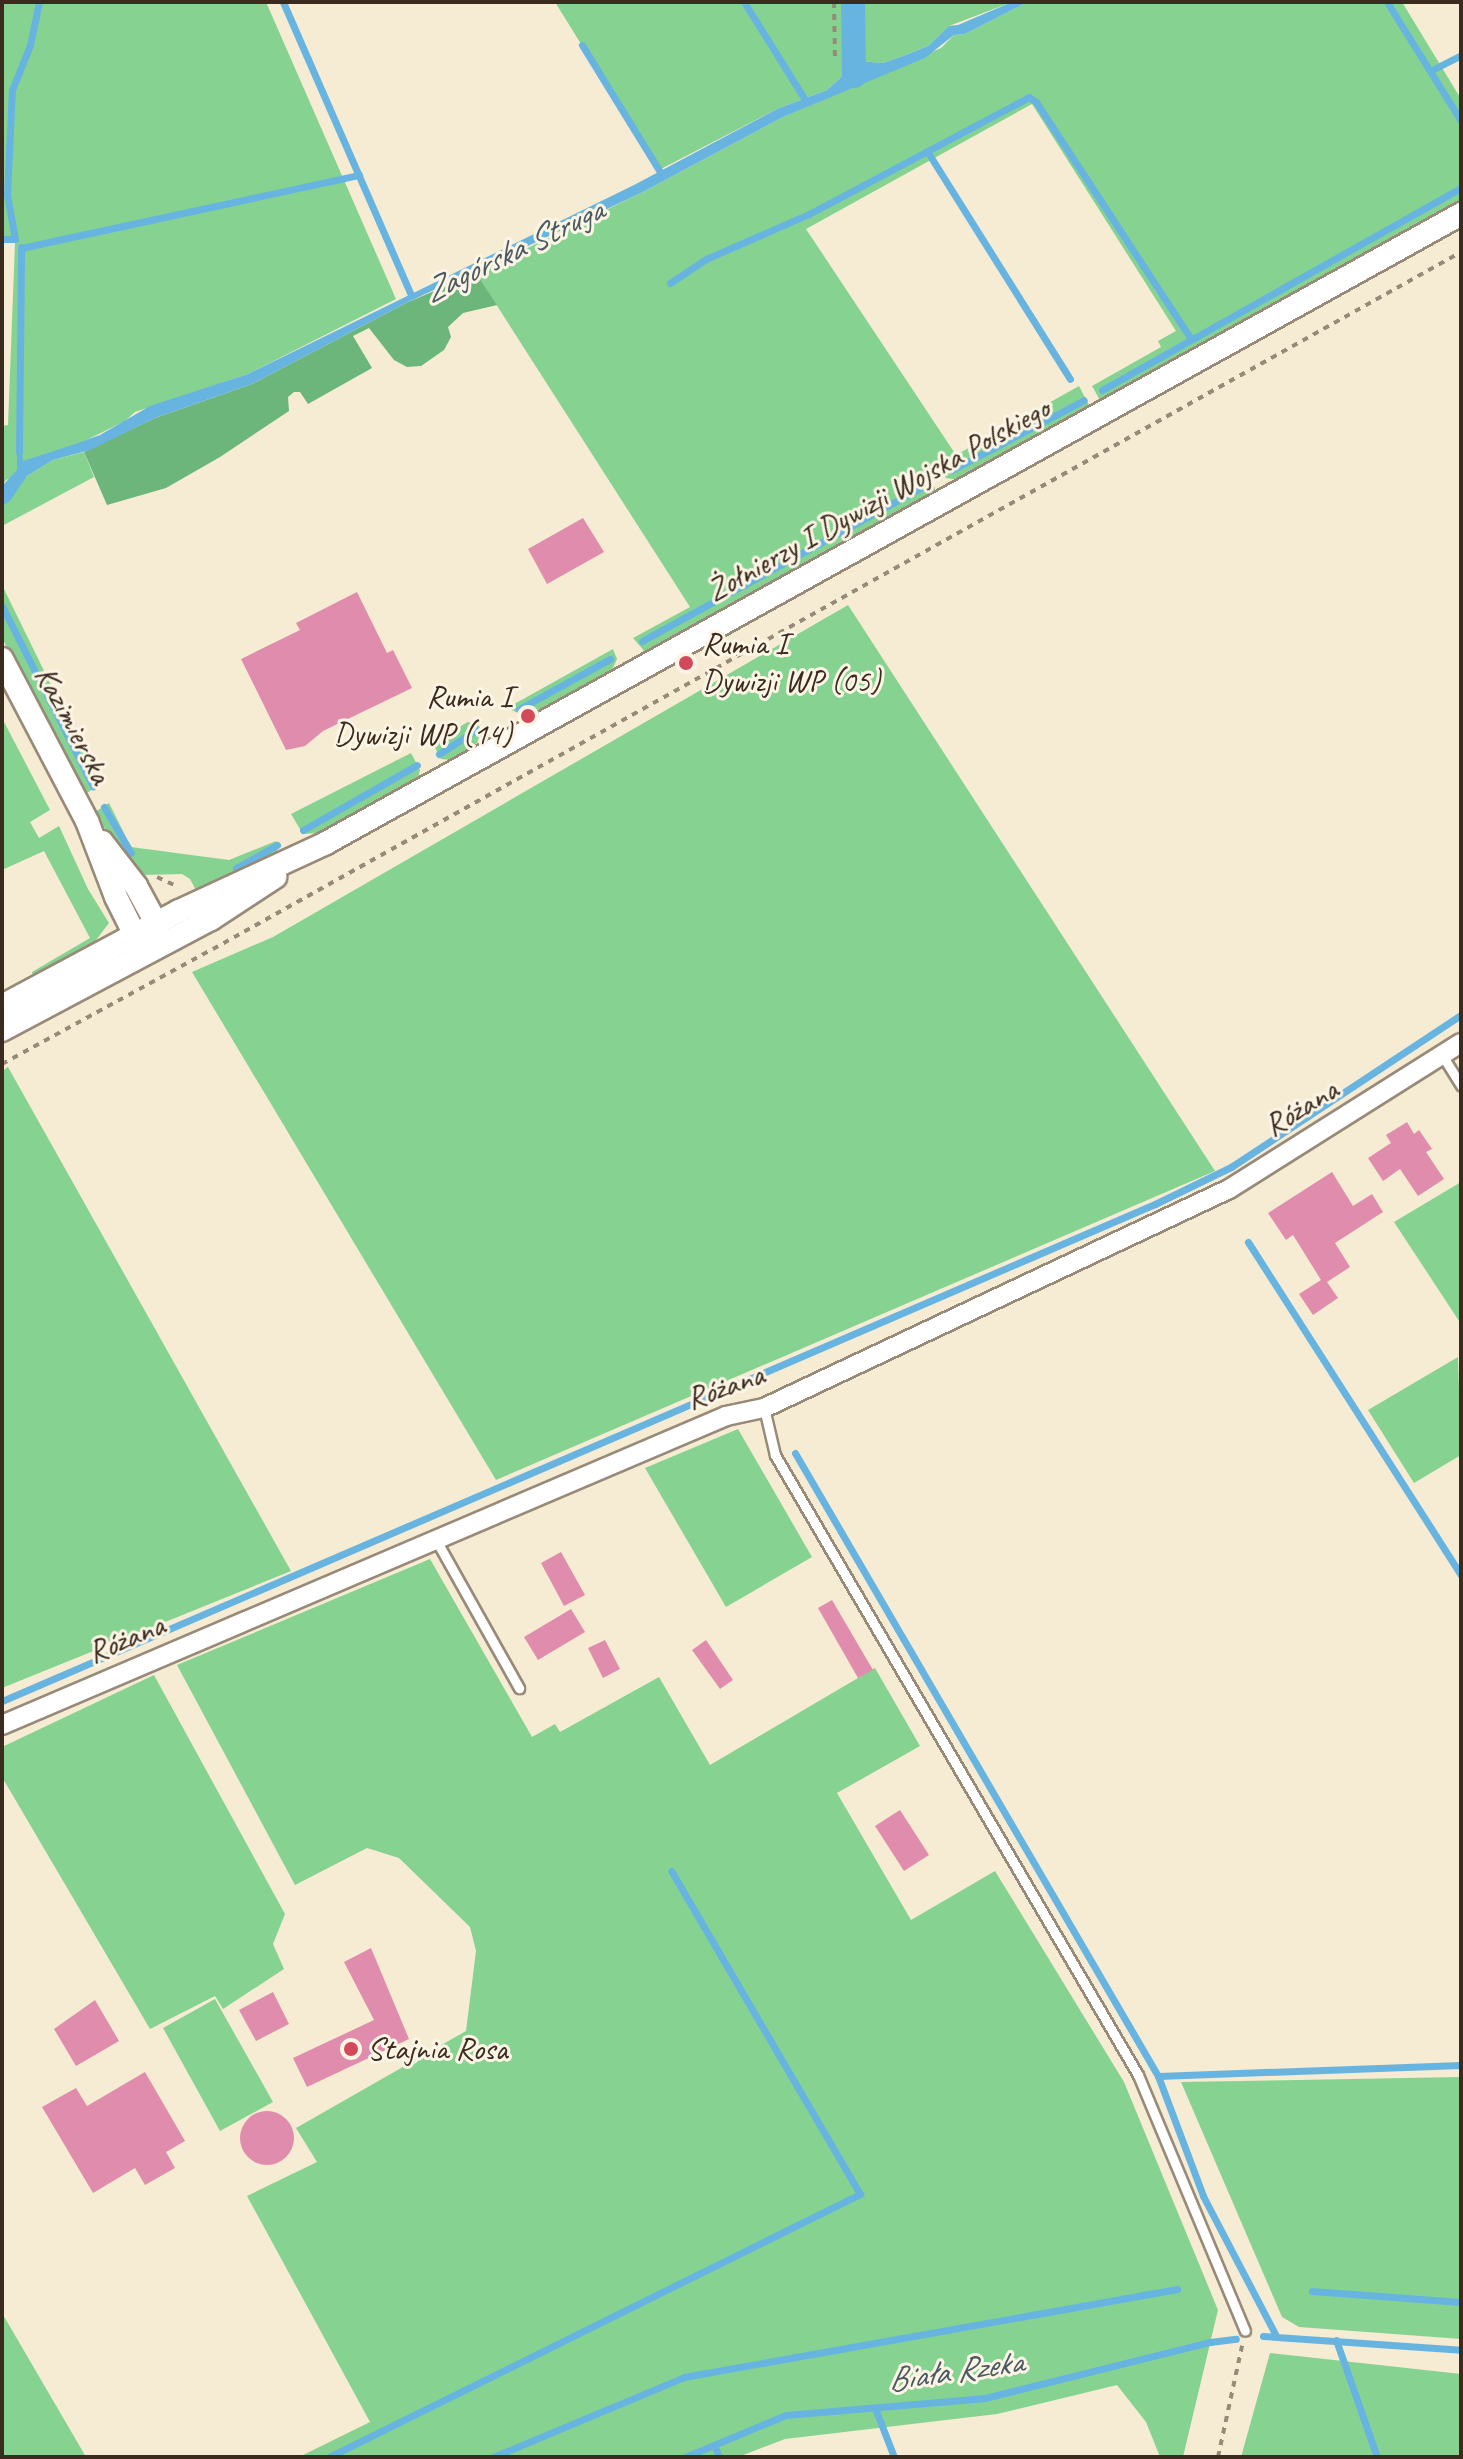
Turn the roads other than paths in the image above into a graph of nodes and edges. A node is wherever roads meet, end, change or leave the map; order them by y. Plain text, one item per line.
1 (1461, 214) edge
2 (2, 659) edge
3 (87, 821) junction
4 (326, 843) junction
5 (156, 923) junction
6 (135, 935) junction
7 (156, 948) junction
8 (2, 1006) edge
9 (2, 1030) edge
10 (1461, 1043) edge
11 (1442, 1055) junction
12 (1461, 1085) edge
13 (764, 1408) junction
14 (436, 1540) junction
15 (519, 1688) dead end
16 (2, 1725) edge
17 (1245, 2331) road end

1 - 4 street, Żołnierzy I Dywizji Wojska Polskiego
2 - 3 street, Kazimierska
3 - 5 street, Kazimierska
3 - 6 street, Kazimierska
4 - 5 street, Żołnierzy I Dywizji Wojska Polskiego
4 - 7 street, Żołnierzy I Dywizji Wojska Polskiego
5 - 6 street, Żołnierzy I Dywizji Wojska Polskiego
5 - 7 street, Kazimierska
6 - 7 street
6 - 8 street, Żołnierzy I Dywizji Wojska Polskiego
7 - 9 street, Żołnierzy I Dywizji Wojska Polskiego
10 - 11 street, Różana
11 - 12 lane
11 - 13 street, Różana
13 - 14 street, Różana
13 - 17 lane
14 - 15 lane
14 - 16 street, Różana

